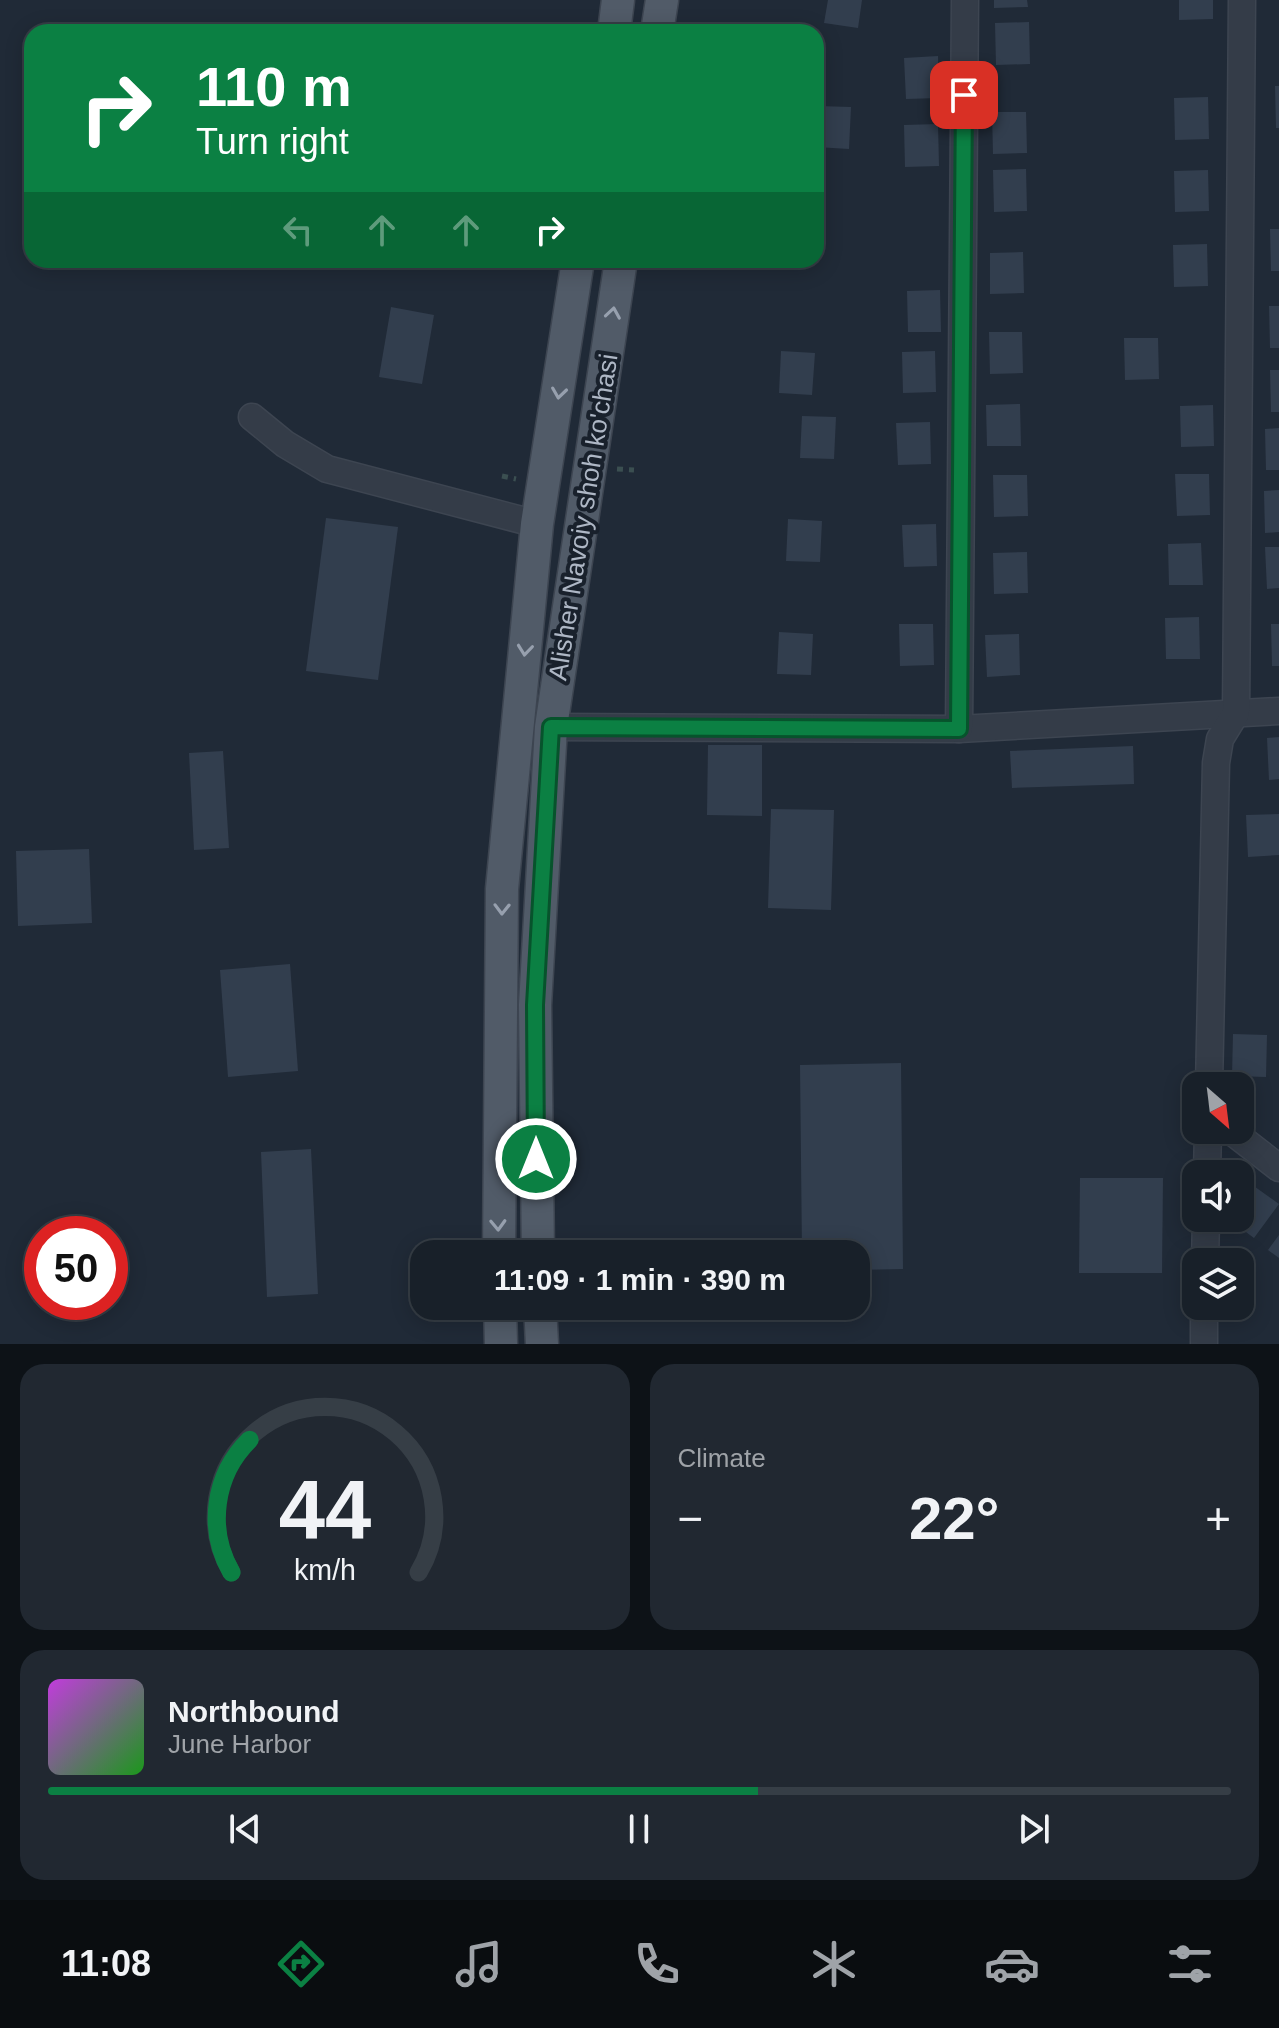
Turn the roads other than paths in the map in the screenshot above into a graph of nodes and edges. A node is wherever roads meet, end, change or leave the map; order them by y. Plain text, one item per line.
1 (618, 0) edge
2 (662, 0) edge
3 (965, 0) edge
4 (1242, 0) edge
5 (615, 24) edge
6 (658, 24) edge
7 (577, 268) edge
8 (620, 268) edge
9 (252, 417) dead end
10 (537, 524) junction
11 (1279, 711) edge
12 (1236, 713) junction
13 (551, 727) junction
14 (959, 729) junction
15 (1209, 1072) edge
16 (1248, 1144) edge
17 (1279, 1168) edge
18 (499, 1240) edge
19 (538, 1240) edge
20 (500, 1320) edge
21 (541, 1320) edge
22 (1204, 1320) edge
23 (501, 1344) edge
24 (542, 1344) edge
25 (1204, 1344) edge

1 - 5 main road
2 - 6 main road
3 - 14 street
4 - 12 street
7 -> 10 main road, Alisher Navoiy shoh ko'chasi
13 -> 8 main road, Alisher Navoiy shoh ko'chasi
9 - 10 street
10 -> 18 main road, Alisher Navoiy shoh ko'chasi
11 - 12 street
12 - 14 street
12 - 15 street
13 - 14 street
13 - 19 main road, Alisher Navoiy shoh ko'chasi
16 - 17 street
20 - 23 main road
21 - 24 main road
22 - 25 street

